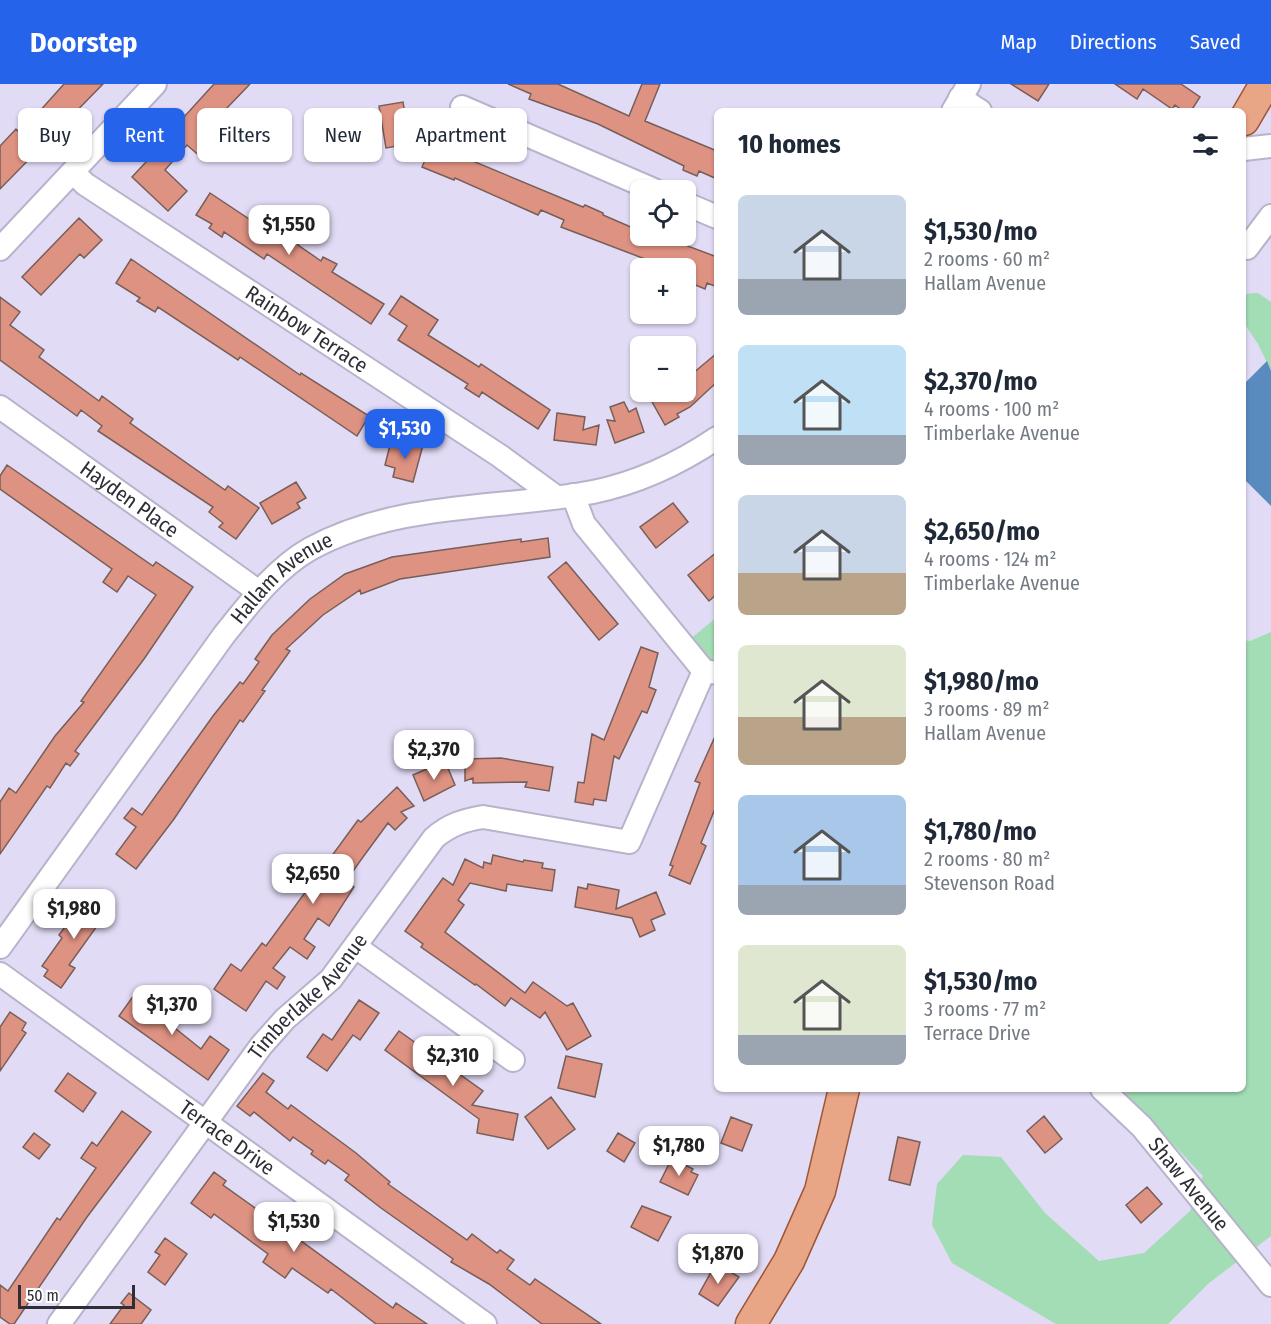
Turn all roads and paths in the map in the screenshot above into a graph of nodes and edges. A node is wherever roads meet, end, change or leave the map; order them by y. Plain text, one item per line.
1 (155, 84) edge
2 (1266, 84) edge
3 (1271, 97) edge
4 (961, 98) edge
5 (462, 107) dead end
6 (976, 108) edge
7 (1246, 117) edge
8 (1271, 146) edge
9 (1246, 149) edge
10 (73, 172) junction
11 (631, 180) edge
12 (696, 208) edge
13 (714, 216) edge
14 (1271, 216) edge
15 (1246, 248) edge
16 (0, 249) edge
17 (0, 407) edge
18 (714, 440) edge
19 (512, 466) junction
20 (565, 496) junction
21 (502, 503) junction
22 (259, 592) junction
23 (711, 672) edge
24 (0, 947) edge
25 (356, 947) junction
26 (0, 974) edge
27 (513, 1060) dead end
28 (843, 1092) edge
29 (1105, 1092) edge
30 (205, 1123) junction
31 (1271, 1286) edge
32 (59, 1324) edge
33 (485, 1324) edge
34 (751, 1324) edge

1 - 10 street
2 - 3 street
2 - 7 main road
4 - 6 street
5 - 11 street
8 - 9 street
10 - 16 street
10 - 19 street, Rainbow Terrace
12 - 13 street
14 - 15 street
17 - 22 street, Hayden Place
18 - 20 street, Hallam Avenue
19 - 20 street, Rainbow Terrace
19 - 21 street
20 - 21 street, Hallam Avenue
20 - 23 street
21 - 22 street, Hallam Avenue
22 - 24 street, Hallam Avenue
23 - 25 street, Timberlake Avenue
25 - 27 street
25 - 30 street, Timberlake Avenue
26 - 30 street, Terrace Drive
28 - 34 main road
29 - 31 street, Shaw Avenue
30 - 32 street, Timberlake Avenue
30 - 33 street, Terrace Drive

